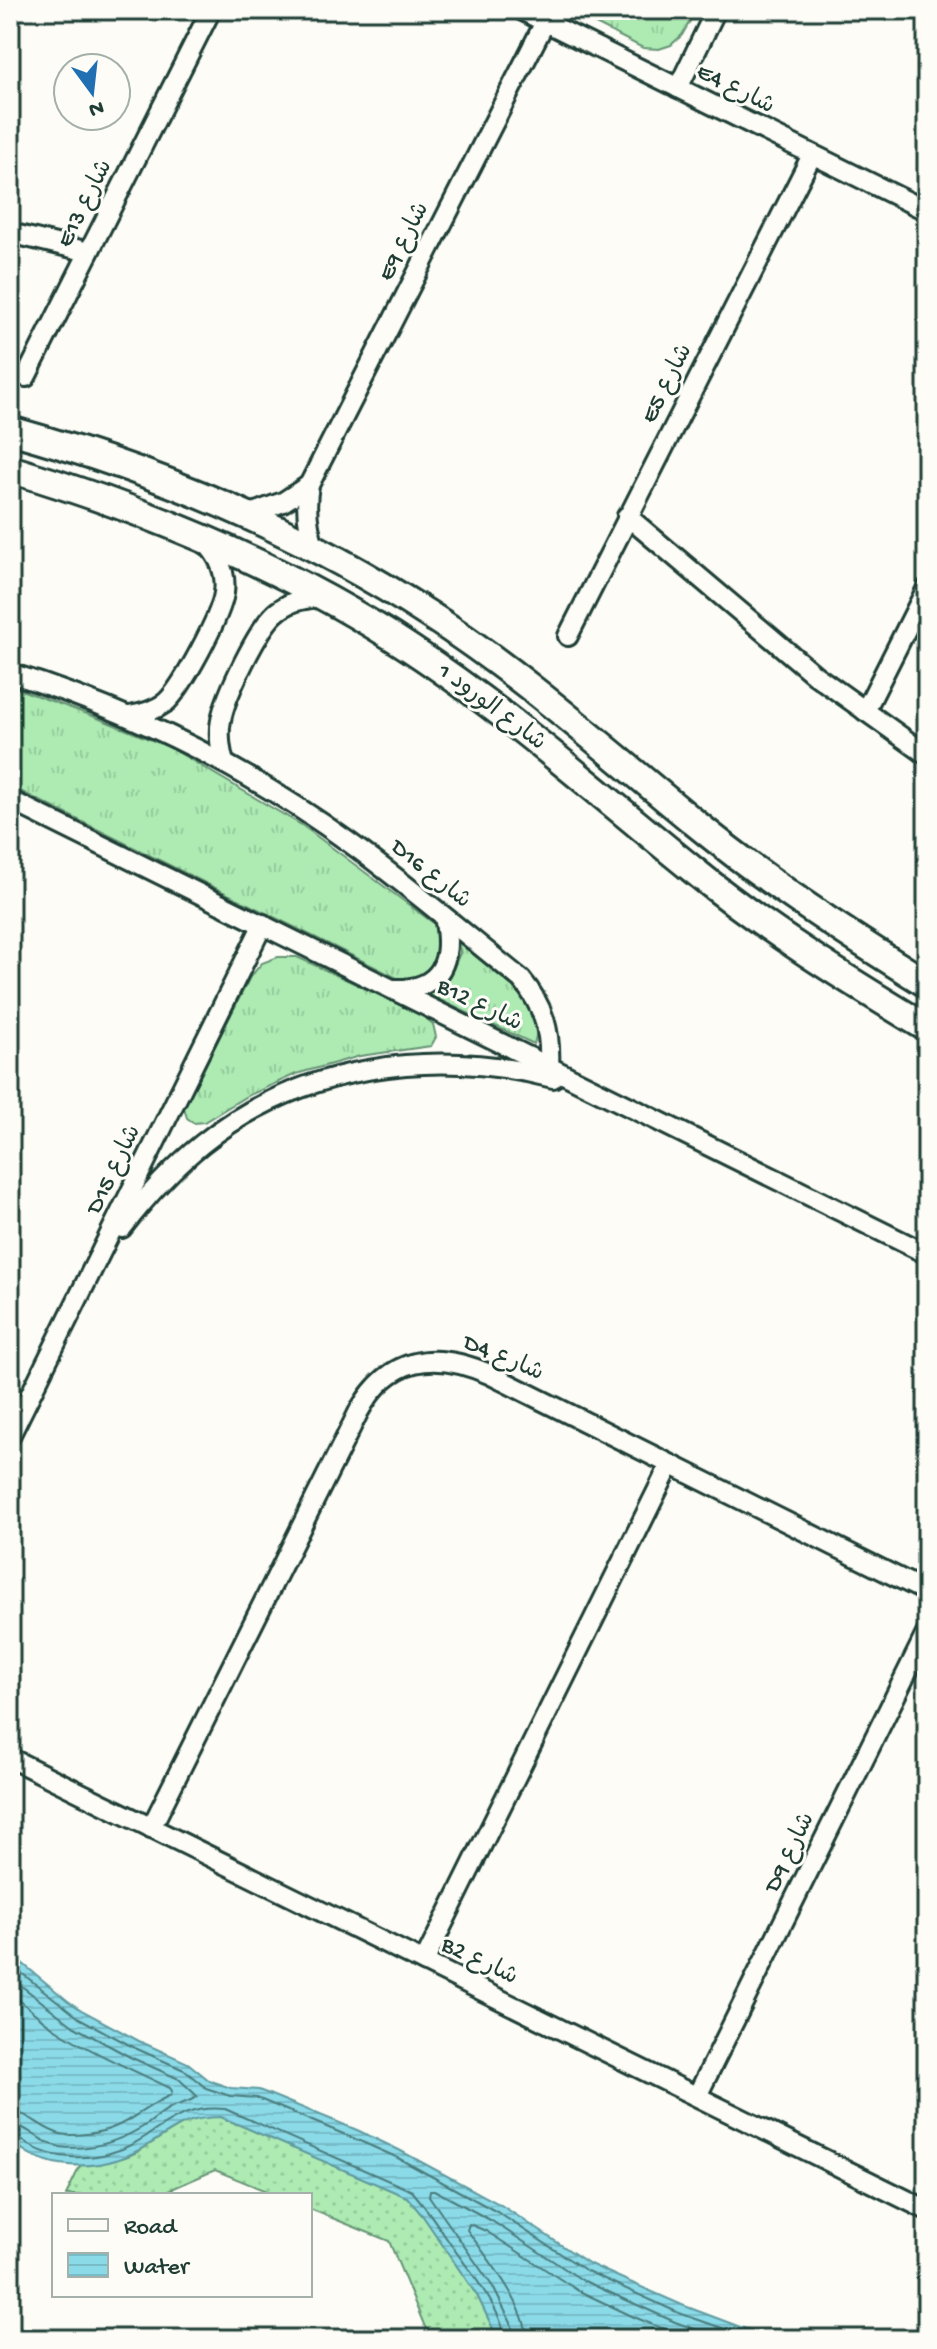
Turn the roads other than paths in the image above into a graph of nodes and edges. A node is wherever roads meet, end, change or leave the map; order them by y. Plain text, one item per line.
1 (211, 10) edge
2 (521, 10) edge
3 (716, 10) edge
4 (545, 22) junction
5 (678, 88) junction
6 (812, 155) junction
7 (927, 211) edge
8 (10, 233) edge
9 (89, 252) junction
10 (26, 377) dead end
11 (10, 430) edge
12 (10, 469) edge
13 (309, 485) junction
14 (248, 515) junction
15 (627, 516) junction
16 (203, 540) junction
17 (315, 548) junction
18 (927, 588) edge
19 (325, 597) junction
20 (568, 636) dead end
21 (10, 673) edge
22 (865, 711) junction
23 (130, 716) junction
24 (927, 755) edge
25 (224, 763) junction
26 (10, 800) edge
27 (444, 917) junction
28 (263, 924) junction
29 (927, 984) edge
30 (392, 989) junction
31 (927, 1028) edge
32 (549, 1067) junction
33 (589, 1087) junction
34 (927, 1254) edge
35 (100, 1255) junction
36 (10, 1436) edge
37 (670, 1465) junction
38 (927, 1592) edge
39 (927, 1632) edge
40 (10, 1758) edge
41 (151, 1828) junction
42 (424, 1962) junction
43 (697, 2096) junction
44 (927, 2210) edge

1 - 9 street, E13 شارع
2 - 4 street, E4 شارع
3 - 5 street
4 - 5 street, E4 شارع
4 - 13 street, E9 شارع
5 - 6 street, E4 شارع
6 - 7 street, E4 شارع
6 - 15 street, E5 شارع
8 - 9 street
9 - 10 street, E13 شارع
11 - 14 street, شارع الورود 1
12 - 16 street, شارع الورود 1
13 - 14 street
13 - 17 street, E9 شارع
14 - 17 street, شارع الورود 1
15 - 20 street, E5 شارع
15 - 22 street
16 - 19 street, شارع الورود 1
16 - 23 street
17 - 29 street, شارع الورود 1
18 - 22 street
19 - 25 street
19 - 31 street, شارع الورود 1
21 - 23 street, D16 شارع
22 - 24 street
23 - 25 street, D16 شارع
25 - 27 street, D16 شارع
26 - 28 street, B12 شارع
27 - 30 street
27 - 32 street, D16 شارع
28 - 30 street, B12 شارع
28 - 35 street, D15 شارع
30 - 32 street, B12 شارع
32 - 33 street, B12 شارع
33 - 34 street, B12 شارع
33 - 35 street
35 - 36 street, D15 شارع
37 - 38 street, D4 شارع
37 - 41 street, D4 شارع
37 - 42 street
39 - 43 street, D9 شارع
40 - 41 street, B2 شارع
41 - 42 street, B2 شارع
42 - 43 street, B2 شارع
43 - 44 street, B2 شارع

